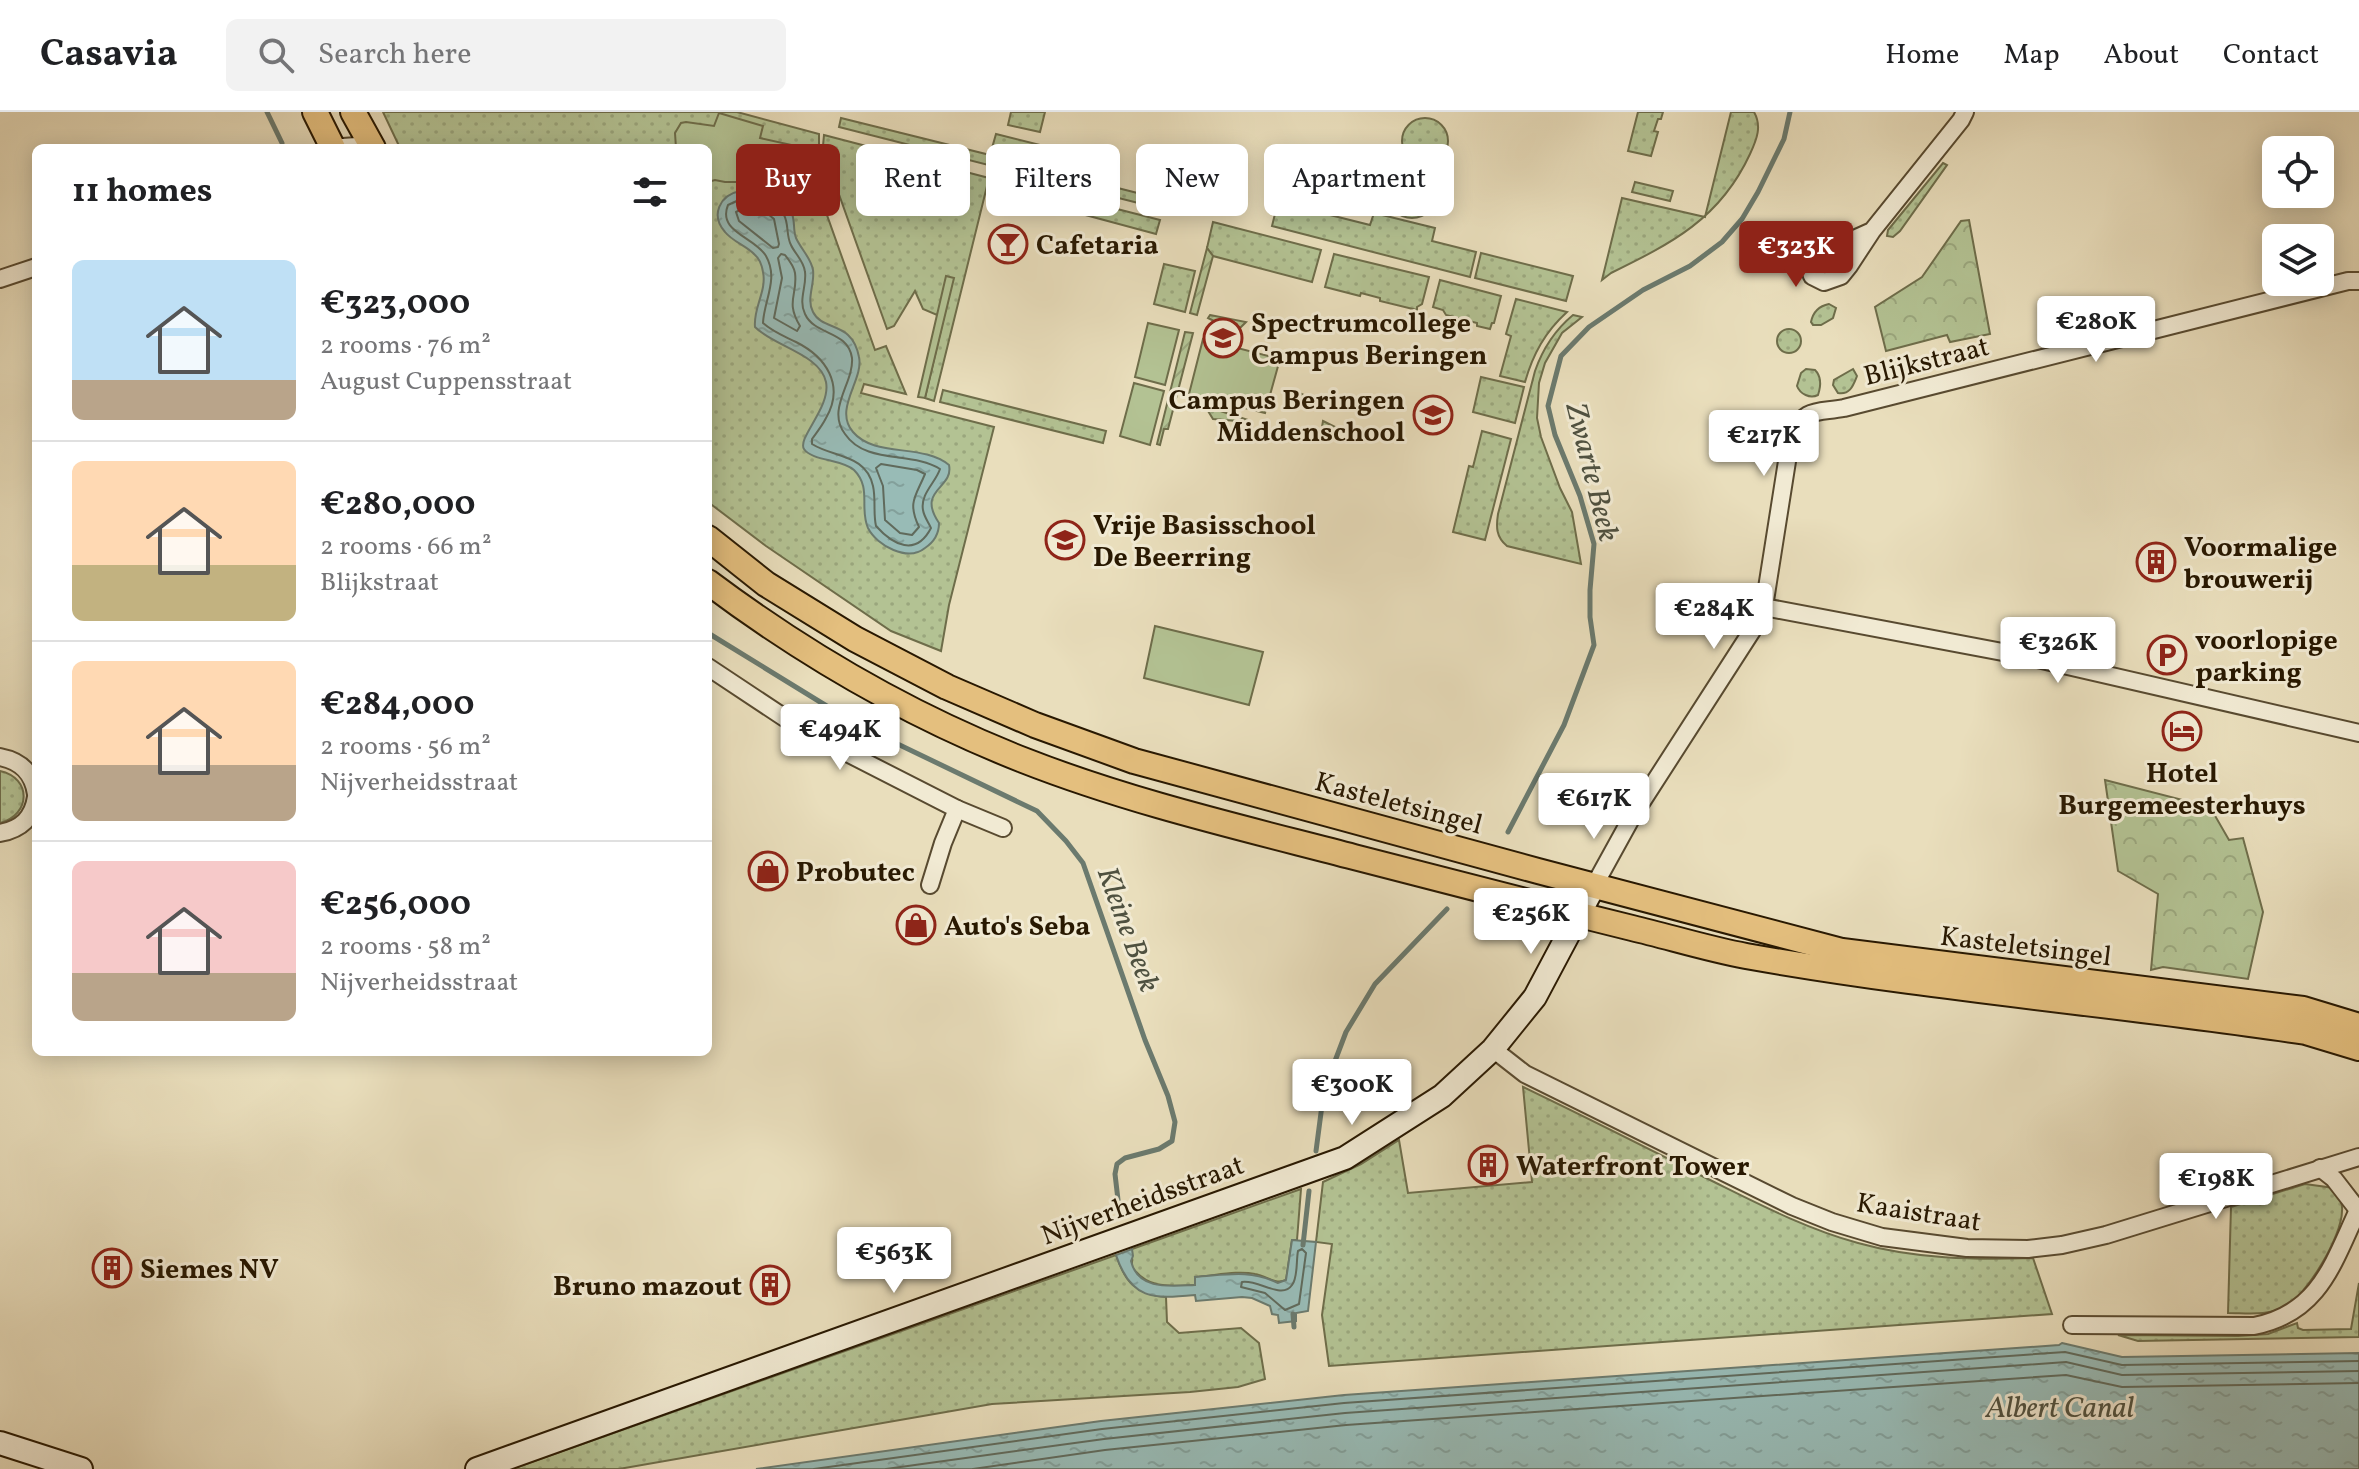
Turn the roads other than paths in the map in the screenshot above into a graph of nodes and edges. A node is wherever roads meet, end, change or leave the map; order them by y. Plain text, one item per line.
1 (315, 112) edge
2 (353, 112) edge
3 (1965, 112) edge
4 (329, 144) edge
5 (369, 144) edge
6 (1872, 231) dead end
7 (32, 268) edge
8 (0, 279) edge
9 (2359, 281) edge
10 (712, 541) edge
11 (712, 585) edge
12 (1764, 607) junction
13 (712, 670) edge
14 (2359, 733) edge
15 (0, 757) edge
16 (32, 778) edge
17 (957, 809) junction
18 (32, 810) edge
19 (1003, 828) dead end
20 (0, 833) edge
21 (930, 885) dead end
22 (1594, 886) junction
23 (1580, 915) junction
24 (2359, 1026) edge
25 (2359, 1048) edge
26 (1493, 1049) junction
27 (2359, 1157) edge
28 (2320, 1168) junction
29 (2358, 1209) edge
30 (2072, 1325) dead end
31 (0, 1443) edge
32 (81, 1469) edge
33 (477, 1469) edge

1 - 4 main road
2 - 5 main road
3 - 6 street
7 - 8 street
9 - 12 street, Blijkstraat
10 - 22 main road, Kasteletsingel
11 - 23 main road, Kasteletsingel
12 - 14 street
12 - 22 street, Nijverheidsstraat
13 - 17 street
15 - 16 street
17 - 19 street
17 - 21 street
18 - 20 street
22 - 23 street, Nijverheidsstraat
22 - 24 main road, Kasteletsingel
23 - 25 main road, Kasteletsingel
23 - 26 street, Nijverheidsstraat
26 - 28 street, Kaaistraat
26 - 33 street, Nijverheidsstraat
27 - 28 street, Kaaistraat
28 - 29 street
29 - 30 street
31 - 32 street

